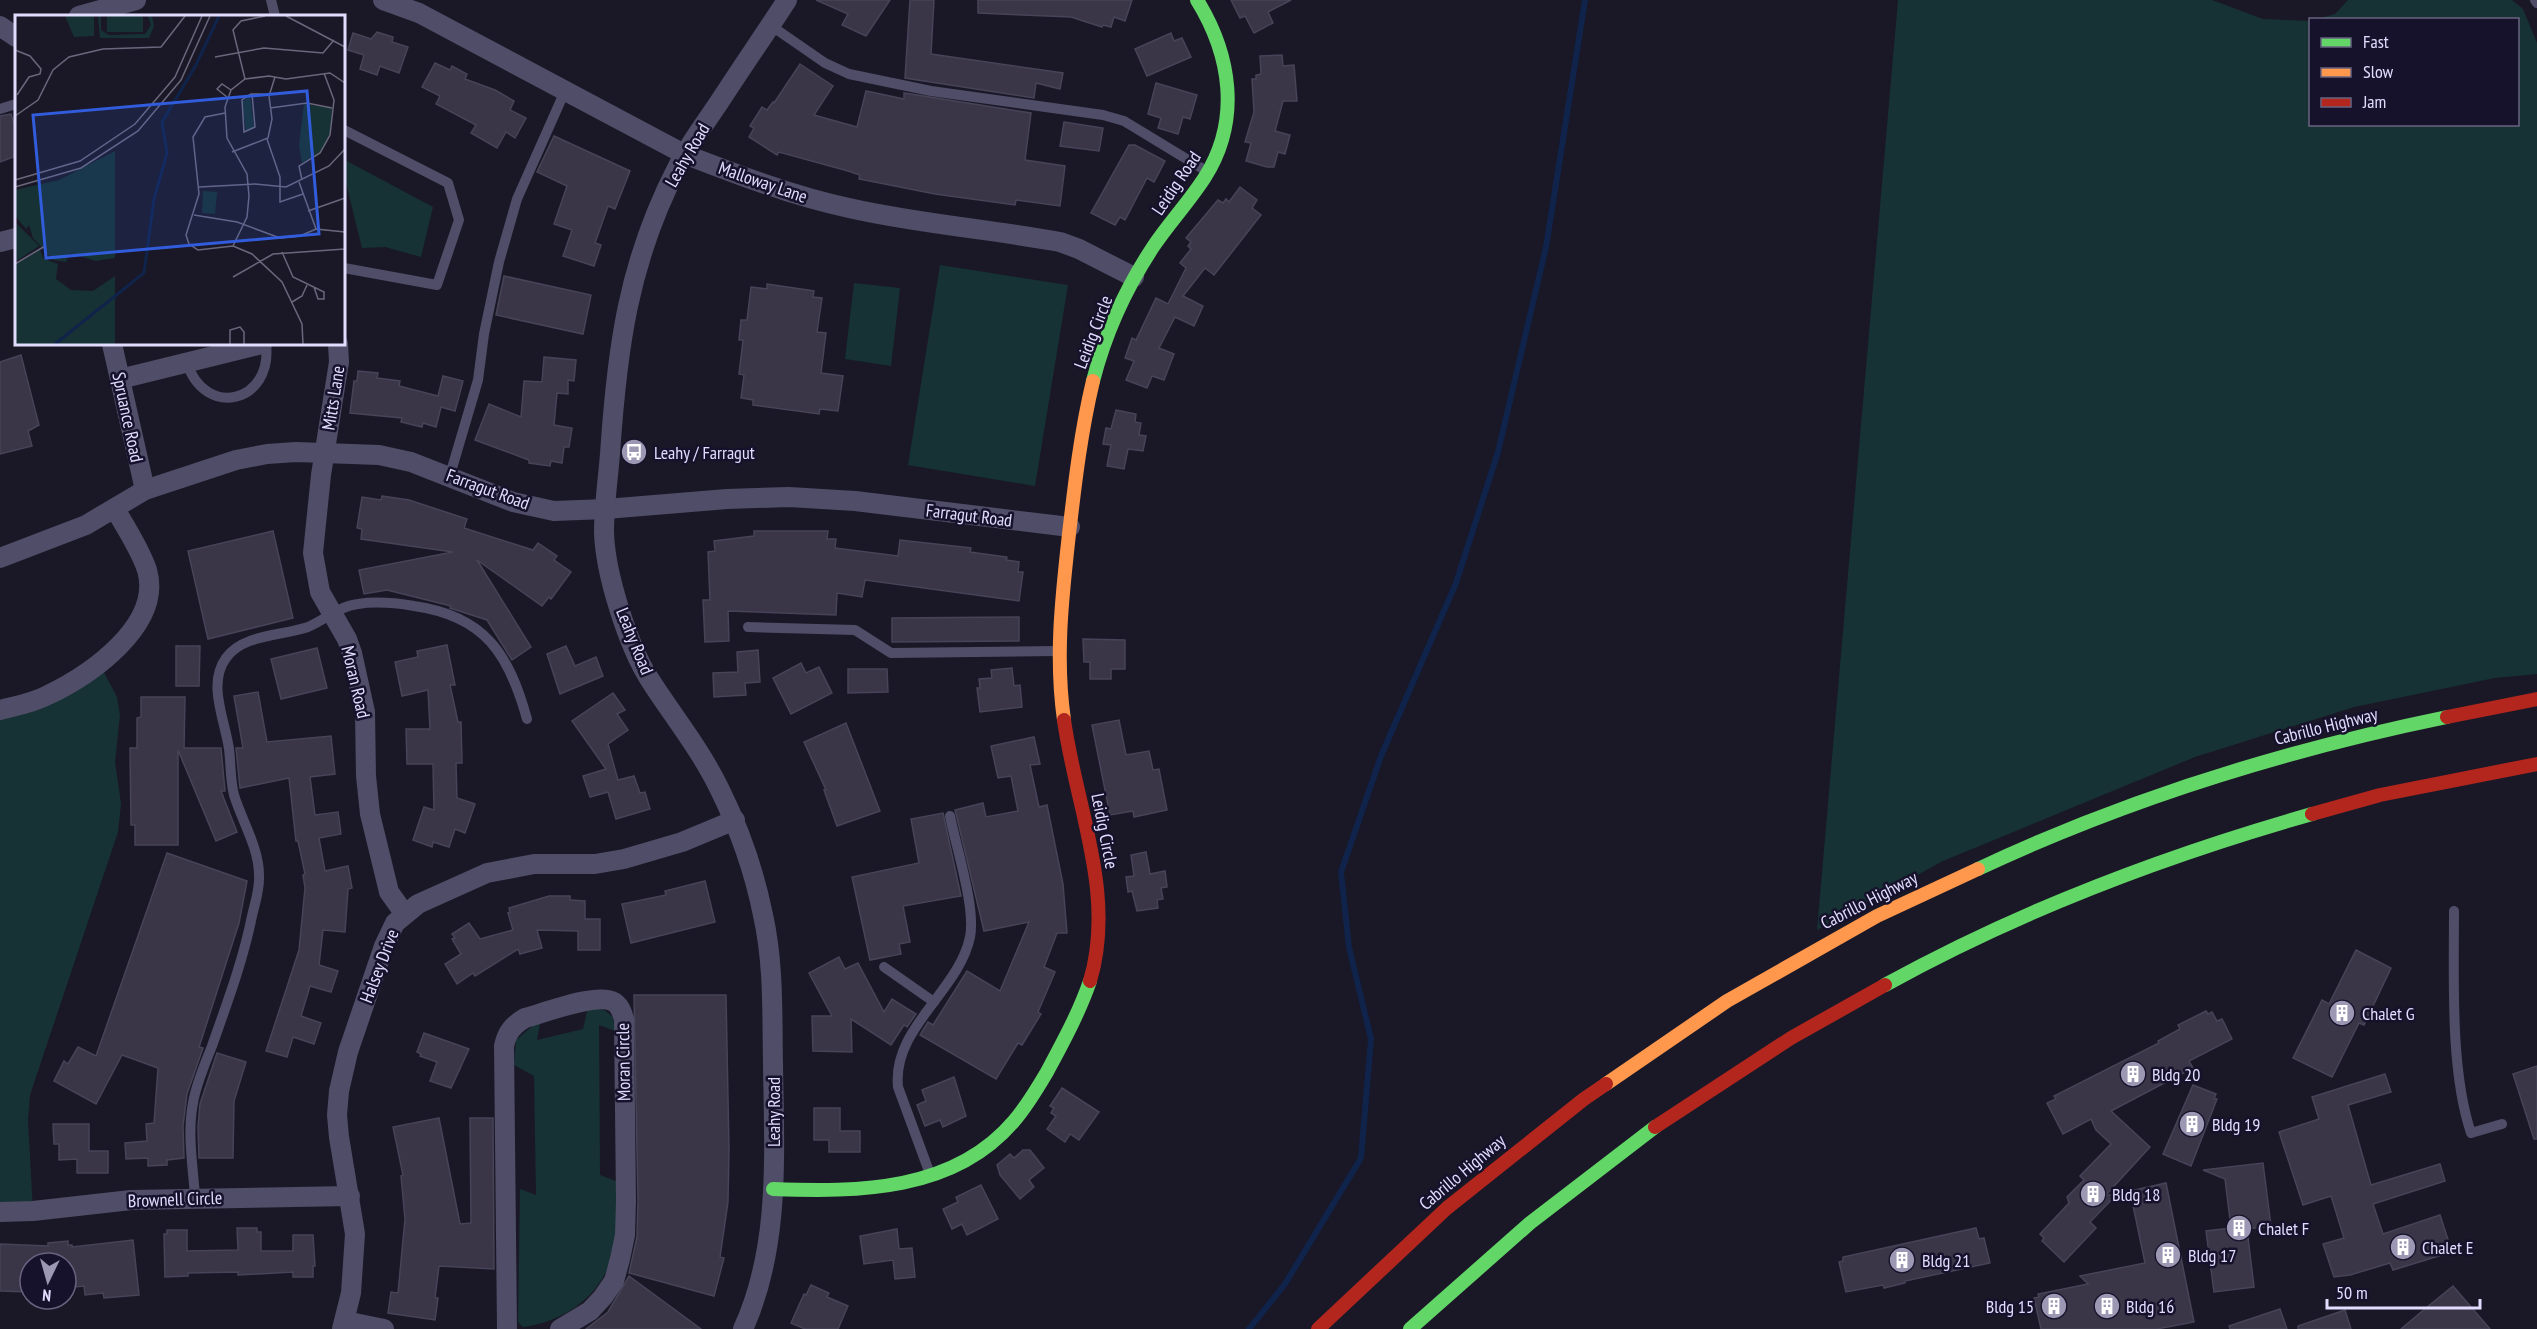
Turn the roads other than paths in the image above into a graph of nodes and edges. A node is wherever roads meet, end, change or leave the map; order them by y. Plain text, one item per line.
1 (136, 0) edge
2 (271, 0) edge
3 (383, 0) edge
4 (787, 0) edge
5 (1197, 0) edge
6 (83, 15) edge
7 (275, 15) edge
8 (770, 25) junction
9 (0, 26) edge
10 (15, 36) edge
11 (565, 91) junction
12 (15, 104) edge
13 (0, 109) edge
14 (345, 131) edge
15 (684, 154) junction
16 (1208, 172) junction
17 (15, 238) edge
18 (0, 242) edge
19 (345, 268) edge
20 (1134, 278) junction
21 (112, 345) edge
22 (260, 345) edge
23 (264, 345) edge
24 (338, 345) edge
25 (187, 363) junction
26 (120, 379) junction
27 (324, 452) junction
28 (450, 475) junction
29 (145, 490) junction
30 (115, 509) junction
31 (606, 509) junction
32 (1070, 527) junction
33 (0, 558) edge
34 (332, 614) junction
35 (748, 627) dead end
36 (1058, 651) junction
37 (2537, 699) edge
38 (0, 710) edge
39 (527, 719) dead end
40 (2537, 764) edge
41 (950, 816) dead end
42 (735, 820) junction
43 (2454, 911) dead end
44 (405, 913) junction
45 (884, 967) dead end
46 (934, 1002) junction
47 (2502, 1124) dead end
48 (931, 1177) junction
49 (773, 1189) junction
50 (350, 1196) junction
51 (195, 1197) junction
52 (0, 1212) edge
53 (344, 1325) edge
54 (384, 1329) edge
55 (507, 1329) edge
56 (560, 1329) edge
57 (743, 1329) edge
58 (1318, 1329) edge
59 (1410, 1329) edge

1 - 6 street
2 - 7 lane
3 - 11 street, Malloway Lane
4 - 8 street, Leahy Road
5 - 16 main road, Leidig Road
8 - 15 street, Leahy Road
8 - 16 lane
9 - 10 street
11 - 15 street, Malloway Lane
11 - 28 lane
12 - 13 lane
14 - 19 lane
15 - 20 street, Malloway Lane
15 - 31 street, Leahy Road
16 - 20 main road, Leidig Road
17 - 18 street
20 - 32 main road, Leidig Circle
21 - 26 street, Spruance Road
22 - 25 street
23 - 25 lane
24 - 27 street, Mitts Lane
25 - 26 street
26 - 29 street, Spruance Road
27 - 28 street, Farragut Road
27 - 29 street, Farragut Road
27 - 34 street, Moran Road
28 - 31 street, Farragut Road
29 - 30 street, Farragut Road
30 - 33 street, Farragut Road
30 - 38 street
31 - 32 street, Farragut Road
31 - 42 street, Leahy Road
32 - 36 main road, Leidig Circle
34 - 39 lane
34 - 44 street, Moran Road
34 - 51 lane
35 - 36 lane
36 - 48 main road, Leidig Circle
37 - 58 main road, Cabrillo Highway
40 - 59 main road
41 - 46 lane
42 - 44 street, Halsey Drive
42 - 49 street, Leahy Road
43 - 47 lane
44 - 50 street, Halsey Drive
45 - 46 lane
46 - 48 lane
48 - 49 main road, Leidig Circle
49 - 57 street, Leahy Road
50 - 51 street, Brownell Circle
50 - 53 street, Halsey Drive
51 - 52 street, Brownell Circle
53 - 54 street
55 - 56 street, Moran Circle

